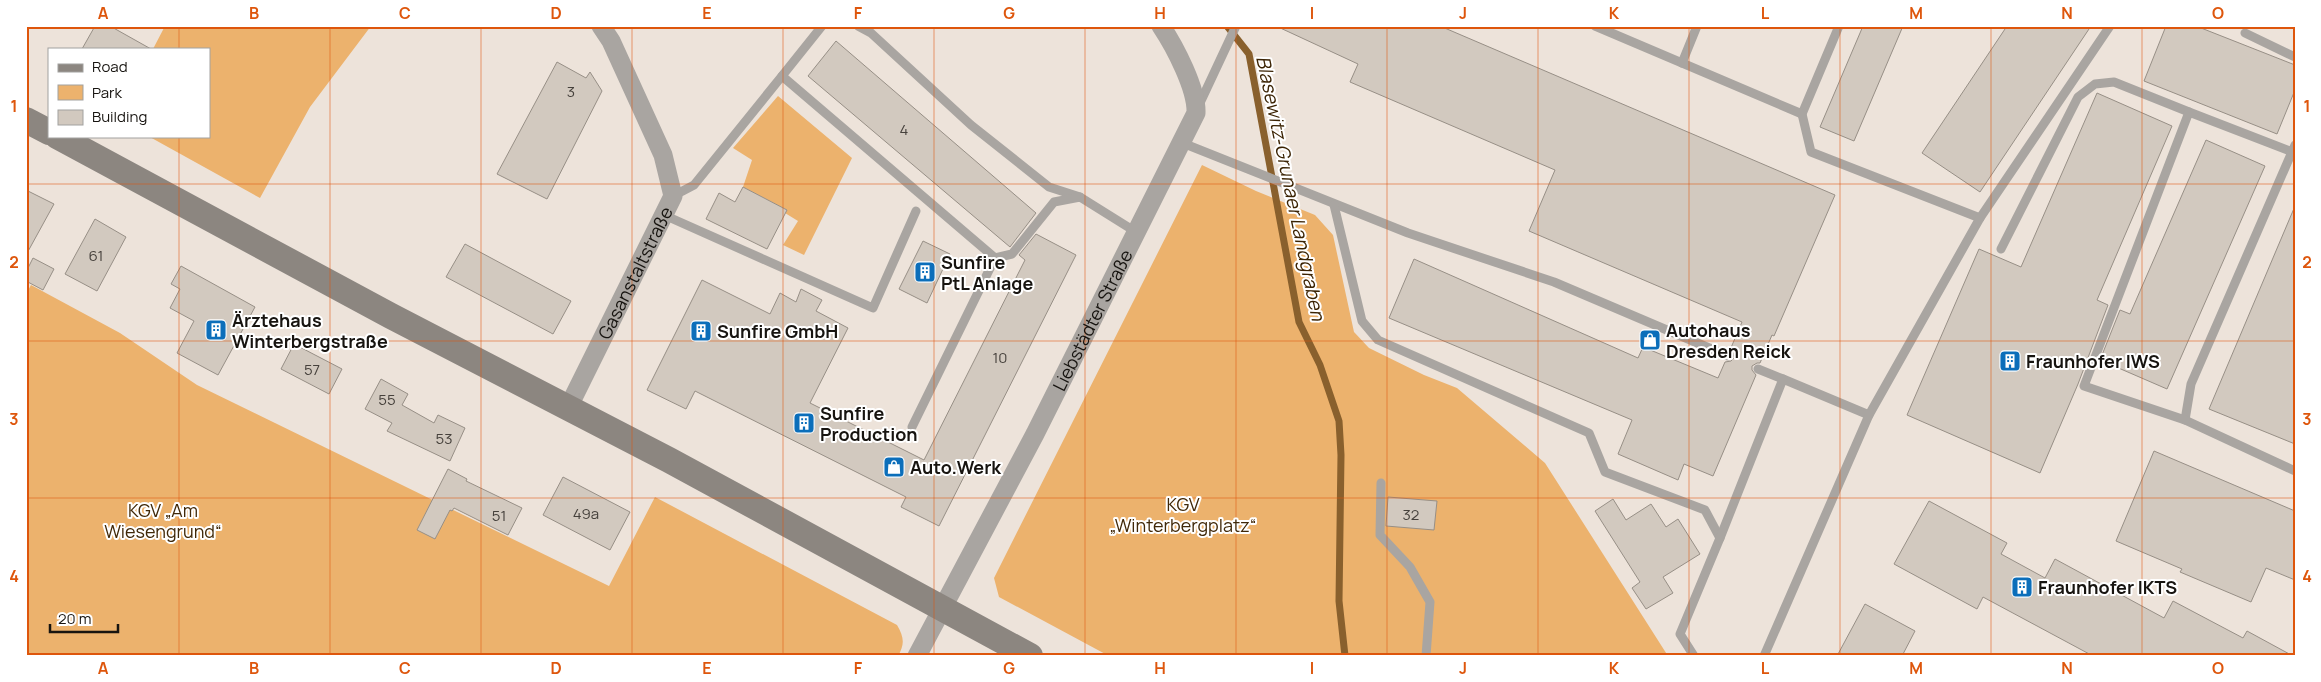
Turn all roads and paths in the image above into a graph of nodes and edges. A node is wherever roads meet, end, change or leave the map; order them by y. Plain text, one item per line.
1 (601, 26) edge
2 (822, 26) edge
3 (858, 26) edge
4 (1161, 26) edge
5 (1236, 26) edge
6 (1595, 26) edge
7 (1697, 26) edge
8 (1839, 26) edge
9 (2110, 26) edge
10 (2245, 33) dead end
11 (2295, 56) edge
12 (1682, 63) junction
13 (782, 76) junction
14 (2189, 112) junction
15 (1196, 113) junction
16 (1802, 114) junction
17 (26, 120) edge
18 (48, 131) edge
19 (61, 138) edge
20 (1180, 142) junction
21 (2294, 150) edge
22 (673, 196) junction
23 (1080, 198) junction
24 (1334, 205) junction
25 (916, 211) dead end
26 (664, 215) junction
27 (1980, 218) junction
28 (1136, 232) junction
29 (2001, 249) dead end
30 (996, 258) junction
31 (1728, 356) dead end
32 (1758, 369) dead end
33 (1783, 379) junction
34 (568, 408) junction
35 (1868, 415) junction
36 (2185, 420) junction
37 (912, 427) dead end
38 (2295, 471) edge
39 (1381, 483) dead end
40 (1720, 538) junction
41 (942, 609) junction
42 (918, 656) edge
43 (1030, 656) edge
44 (1426, 656) edge
45 (1694, 656) edge
46 (1764, 656) edge

1 - 22 street, Gasanstaltstraße
2 - 13 lane
3 - 23 lane
4 - 15 street
5 - 15 lane
6 - 12 lane
7 - 12 lane
8 - 16 lane
9 - 27 lane
10 - 11 lane
12 - 16 lane
13 - 22 lane
13 - 30 lane
14 - 21 lane
14 - 29 lane
14 - 36 lane
15 - 20 street, Liebstädter Straße
16 - 27 lane
17 - 18 main road
19 - 34 main road
20 - 24 lane
20 - 28 street, Liebstädter Straße
21 - 36 lane
22 - 26 street, Gasanstaltstraße
23 - 28 lane
23 - 30 lane
24 - 31 lane
24 - 40 lane
25 - 26 lane
26 - 34 street, Gasanstaltstraße
27 - 35 lane
28 - 41 street, Liebstädter Straße
30 - 37 lane
32 - 33 lane
33 - 35 lane
33 - 40 lane
34 - 41 main road
35 - 46 lane
36 - 38 lane
39 - 44 lane
40 - 45 lane
41 - 42 street, Liebstädter Straße
41 - 43 main road

